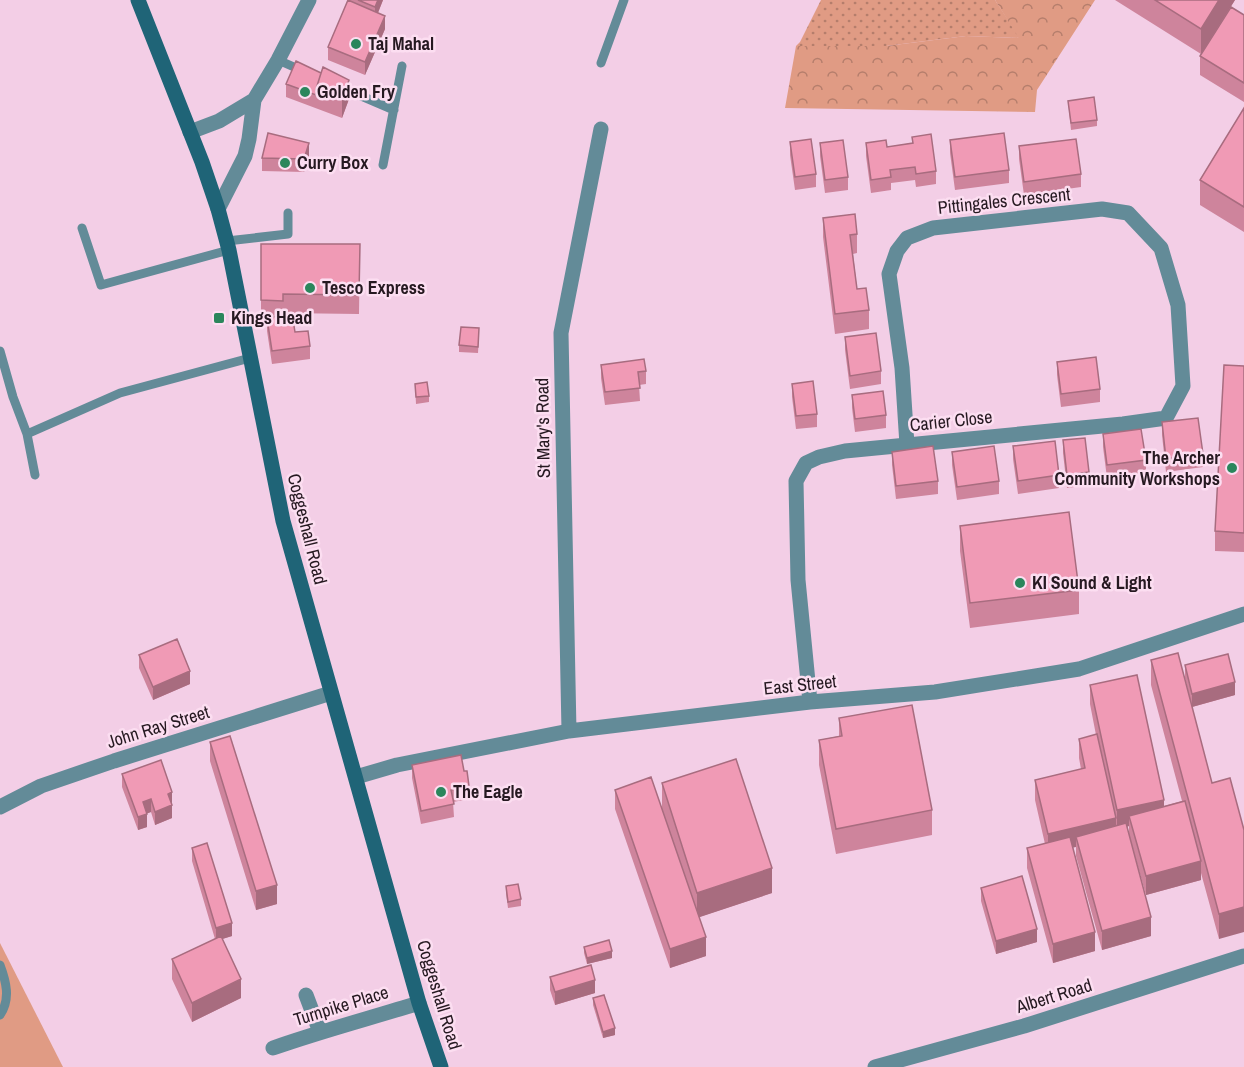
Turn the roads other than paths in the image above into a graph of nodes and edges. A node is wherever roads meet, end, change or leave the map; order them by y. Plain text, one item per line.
1 (138, 0) edge
2 (309, 0) edge
3 (624, 0) edge
4 (278, 60) junction
5 (601, 63) dead end
6 (402, 66) dead end
7 (310, 74) edge
8 (331, 83) edge
9 (254, 100) junction
10 (394, 110) junction
11 (601, 129) dead end
12 (190, 132) junction
13 (384, 165) dead end
14 (219, 209) junction
15 (288, 213) dead end
16 (82, 228) dead end
17 (228, 245) junction
18 (1161, 248) joint
19 (0, 351) edge
20 (250, 358) junction
21 (27, 434) junction
22 (907, 445) junction
23 (34, 475) dead end
24 (1244, 614) edge
25 (331, 693) junction
26 (810, 702) junction
27 (568, 731) junction
28 (356, 777) junction
29 (0, 807) edge
30 (1244, 956) edge
31 (0, 965) edge
32 (306, 995) dead end
33 (419, 1003) junction
34 (0, 1015) edge
35 (320, 1032) junction
36 (273, 1048) dead end
37 (441, 1067) edge
38 (875, 1067) edge

1 - 12 main road, Coggeshall Road
2 - 4 street
3 - 5 lane
4 - 7 lane
4 - 9 street
6 - 10 lane
8 - 10 lane
9 - 12 street
9 - 14 street
10 - 13 lane
11 - 27 street, St Mary's Road
12 - 14 main road, Coggeshall Road
14 - 17 main road, Coggeshall Road
15 - 17 lane
16 - 17 lane
17 - 20 main road, Coggeshall Road
18 - 22 street, Carier Close
18 - 22 street, Pittingales Crescent
19 - 21 lane
20 - 21 lane
20 - 25 main road, Coggeshall Road
21 - 23 lane
22 - 26 street, Carier Close
24 - 26 street, East Street
25 - 28 main road, Coggeshall Road
25 - 29 street, John Ray Street
26 - 27 street, East Street
27 - 28 street, East Street
28 - 33 main road, Coggeshall Road
30 - 38 street, Albert Road
31 - 34 lane
32 - 35 street
33 - 35 street, Turnpike Place
33 - 37 main road, Coggeshall Road
35 - 36 street, Turnpike Place

